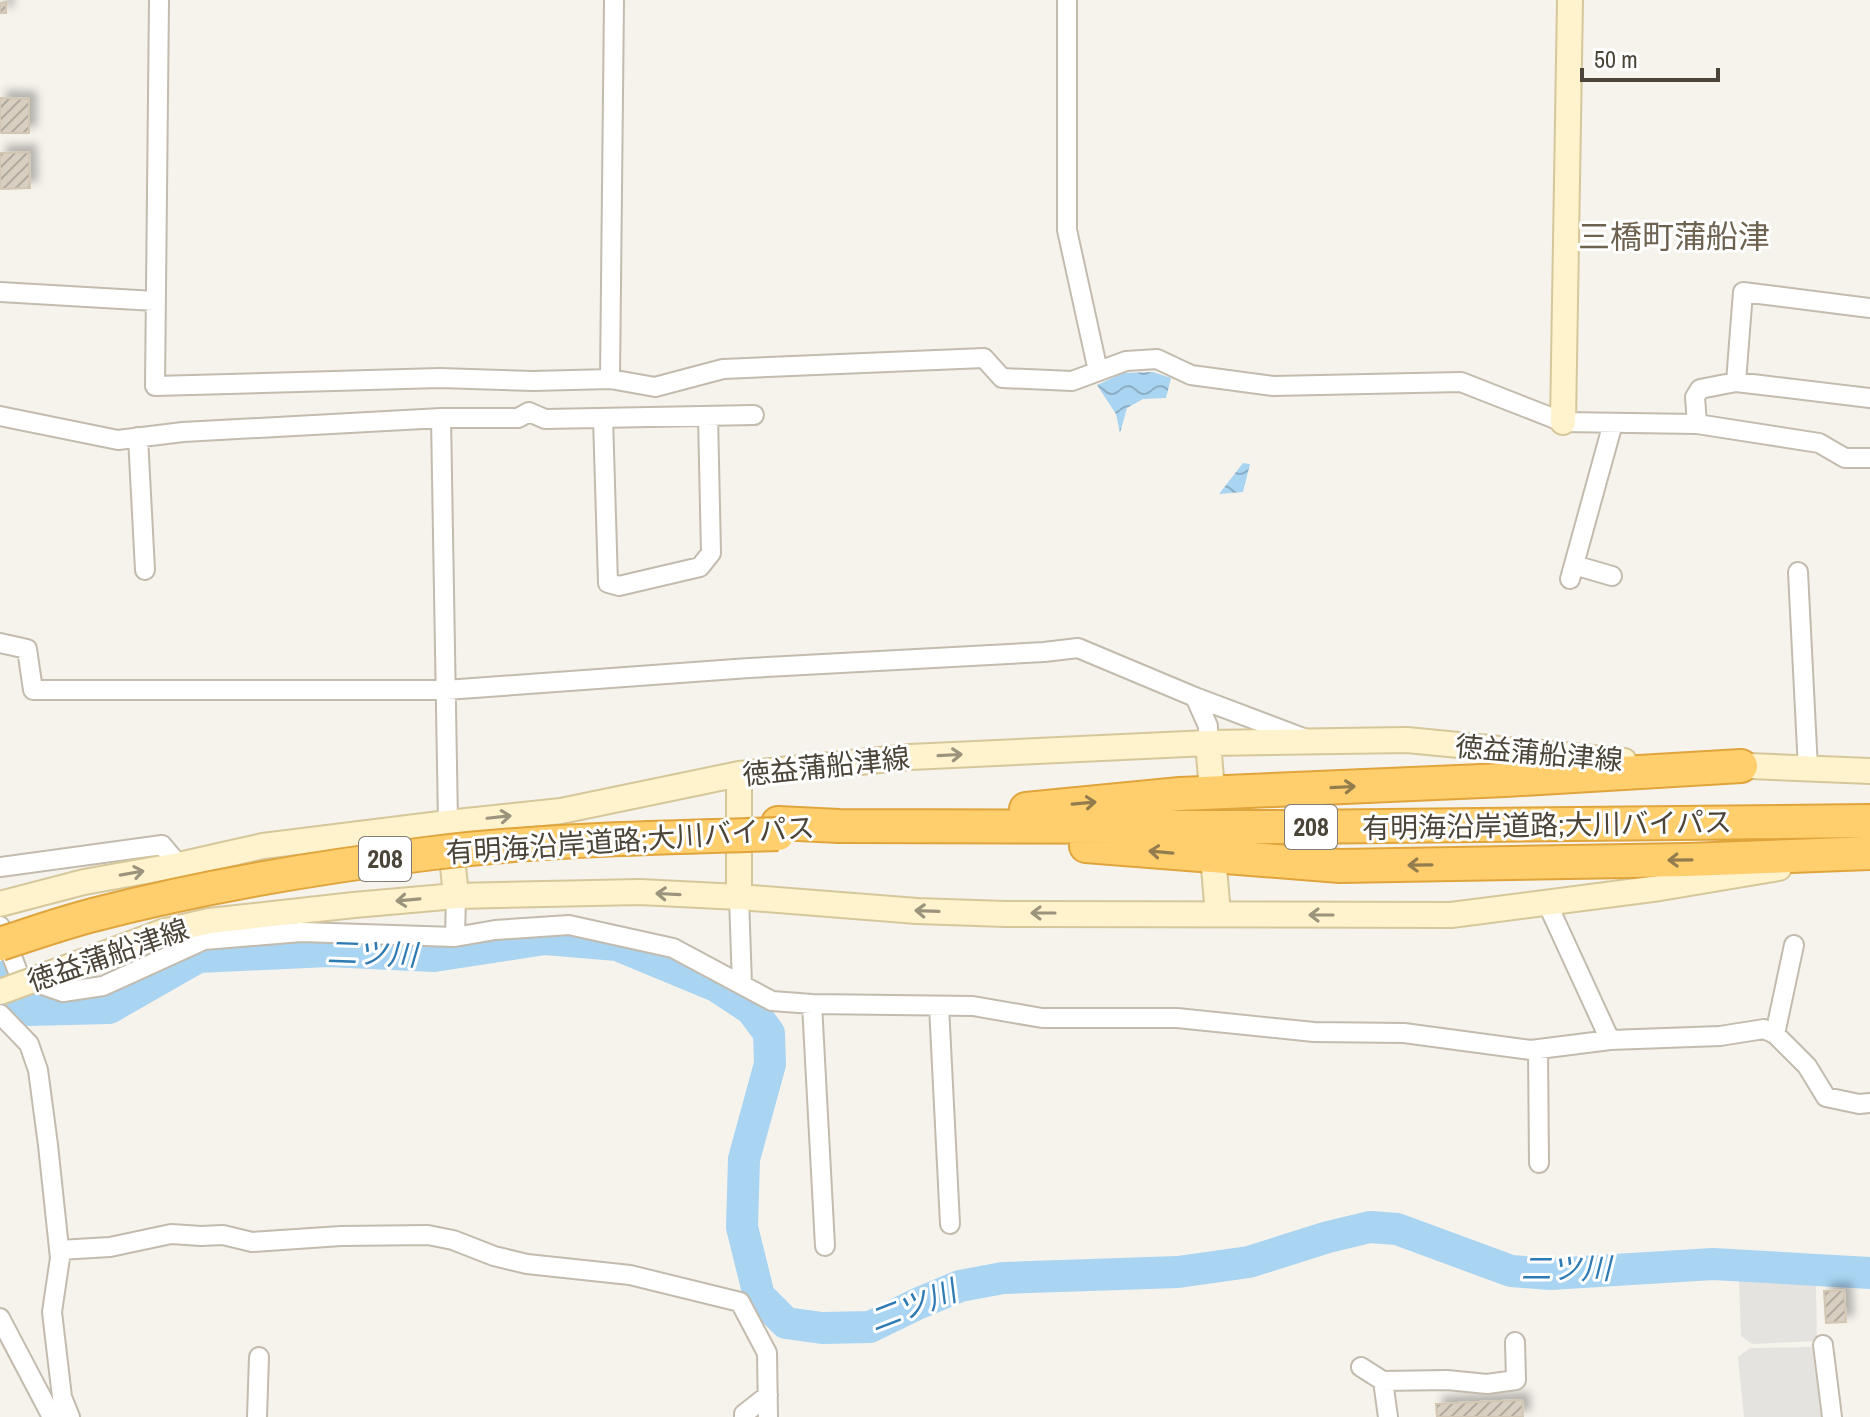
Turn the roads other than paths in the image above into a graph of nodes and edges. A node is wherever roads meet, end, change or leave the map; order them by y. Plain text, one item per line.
1 (159, 0) edge
2 (614, 0) edge
3 (1067, 0) edge
4 (1570, 0) edge
5 (0, 292) edge
6 (155, 301) junction
7 (1870, 308) edge
8 (1098, 371) junction
9 (610, 379) junction
10 (1736, 382) junction
11 (1870, 398) edge
12 (754, 415) dead end
13 (0, 416) edge
14 (708, 416) junction
15 (441, 418) junction
16 (603, 418) junction
17 (1563, 422) junction
18 (1613, 423) junction
19 (1697, 424) junction
20 (138, 437) junction
21 (1870, 458) edge
22 (145, 570) dead end
23 (1798, 572) dead end
24 (1612, 576) dead end
25 (0, 643) edge
26 (446, 690) junction
27 (1195, 697) junction
28 (1313, 742) junction
29 (1208, 743) junction
30 (1741, 766) junction
31 (1808, 769) junction
32 (1870, 771) edge
33 (739, 774) junction
34 (1211, 778) dead end
35 (1870, 821) edge
36 (448, 823) junction
37 (839, 826) junction
38 (778, 828) junction
39 (1870, 853) edge
40 (179, 865) junction
41 (0, 867) edge
42 (1214, 868) dead end
43 (456, 896) junction
44 (739, 897) junction
45 (1547, 903) junction
46 (0, 904) edge
47 (1218, 914) junction
48 (0, 926) edge
49 (0, 932) edge
50 (455, 937) junction
51 (0, 944) edge
52 (1794, 945) dead end
53 (742, 985) junction
54 (0, 992) edge
55 (812, 1004) junction
56 (939, 1006) junction
57 (4, 1024) edge
58 (1775, 1034) junction
59 (1610, 1040) junction
60 (1538, 1049) junction
61 (1870, 1103) edge
62 (1539, 1163) dead end
63 (950, 1224) dead end
64 (825, 1246) dead end
65 (59, 1250) junction
66 (0, 1318) edge
67 (1515, 1342) dead end
68 (1823, 1345) dead end
69 (259, 1357) dead end
70 (1361, 1367) dead end
71 (1383, 1381) junction
72 (768, 1395) junction
73 (52, 1417) edge
74 (70, 1417) edge
75 (257, 1417) edge
76 (744, 1417) edge
77 (768, 1417) edge
78 (1388, 1417) edge
79 (1832, 1417) edge

1 - 6 street
2 - 9 street
3 - 8 street
4 - 17 main road
5 - 6 street
6 - 9 street
7 - 10 street
8 - 9 street
8 - 17 street
10 - 11 street
10 - 19 street
12 - 14 street
13 - 20 street
14 - 16 street
14 - 16 street
15 - 16 street
15 - 20 street
15 - 26 street
17 - 18 street
18 - 19 street
18 - 24 street
19 - 21 street
20 - 22 street
23 - 31 street
25 - 26 street
26 - 27 street
26 - 36 street
27 - 28 street
27 - 29 street
28 - 29 main road, 徳益蒲船津線
28 - 30 main road, 徳益蒲船津線
33 -> 29 main road, 徳益蒲船津線
29 - 34 main road
30 - 31 main road, 徳益蒲船津線
37 -> 30 highway
31 - 32 main road, 徳益蒲船津線
36 -> 33 main road, 徳益蒲船津線
33 - 44 main road
35 - 37 highway, 有明海沿岸道路;大川バイパス / 208
36 - 40 main road, 徳益蒲船津線
36 - 43 main road
37 - 38 highway, 有明海沿岸道路;大川バイパス / 208
39 -> 37 highway
38 - 49 highway, 有明海沿岸道路;大川バイパス / 208
38 - 51 highway, 有明海沿岸道路;大川バイパス / 208, bridge
39 - 45 main road, 徳益蒲船津線
40 - 41 street
46 -> 40 main road, 徳益蒲船津線
42 - 47 main road
44 -> 43 main road, 徳益蒲船津線
43 - 50 street
43 -> 54 main road, 徳益蒲船津線, bridge
47 -> 44 main road, 徳益蒲船津線
44 - 53 street
45 -> 47 main road, 徳益蒲船津線
45 - 59 street
48 - 50 street
50 - 53 street
52 - 58 street
53 - 55 street
55 - 56 street
55 - 64 street
56 - 60 street
56 - 63 street
57 - 65 street
58 - 59 street
58 - 61 street
59 - 60 street
60 - 62 street
65 - 72 street
65 - 74 street
66 - 73 street
67 - 71 street
68 - 79 street
69 - 75 street
70 - 71 street
71 - 78 street
72 - 76 street
72 - 77 street

